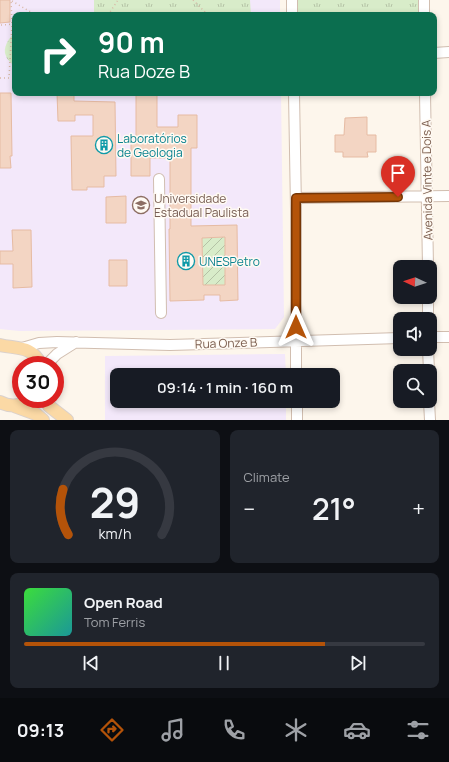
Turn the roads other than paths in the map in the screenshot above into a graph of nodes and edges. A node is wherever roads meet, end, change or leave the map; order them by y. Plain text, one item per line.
1 (292, 0) edge
2 (424, 0) edge
3 (292, 12) edge
4 (424, 12) edge
5 (449, 52) edge
6 (437, 53) edge
7 (294, 96) edge
8 (426, 96) edge
9 (159, 180) dead end
10 (449, 196) edge
11 (427, 197) junction
12 (296, 198) junction
13 (428, 260) edge
14 (161, 313) dead end
15 (437, 337) edge
16 (449, 337) edge
17 (393, 338) edge
18 (296, 341) junction
19 (76, 342) junction
20 (3, 348) edge
21 (22, 348) junction
22 (35, 356) edge
23 (55, 356) edge
24 (296, 368) edge
25 (0, 402) edge
26 (12, 406) edge
27 (18, 408) edge
28 (52, 408) edge
29 (297, 408) edge
30 (429, 408) edge
31 (38, 418) edge
32 (67, 420) edge
33 (297, 420) edge
34 (430, 420) edge

1 - 3 street
2 - 4 street
5 - 6 street
7 - 12 street
8 - 11 street, Avenida Vinte e Dois A
9 - 14 street
10 - 11 street
11 - 12 street
11 - 13 street, Avenida Vinte e Dois A
12 - 18 street
15 - 16 street
17 - 18 street, Rua Onze B
18 - 19 street, Rua Onze B
18 - 24 street
19 - 21 street, Rua Onze B
19 - 23 street
20 - 21 main road
21 - 22 main road
25 - 26 main road
27 - 31 main road
28 - 32 main road
29 - 33 street
30 - 34 street

